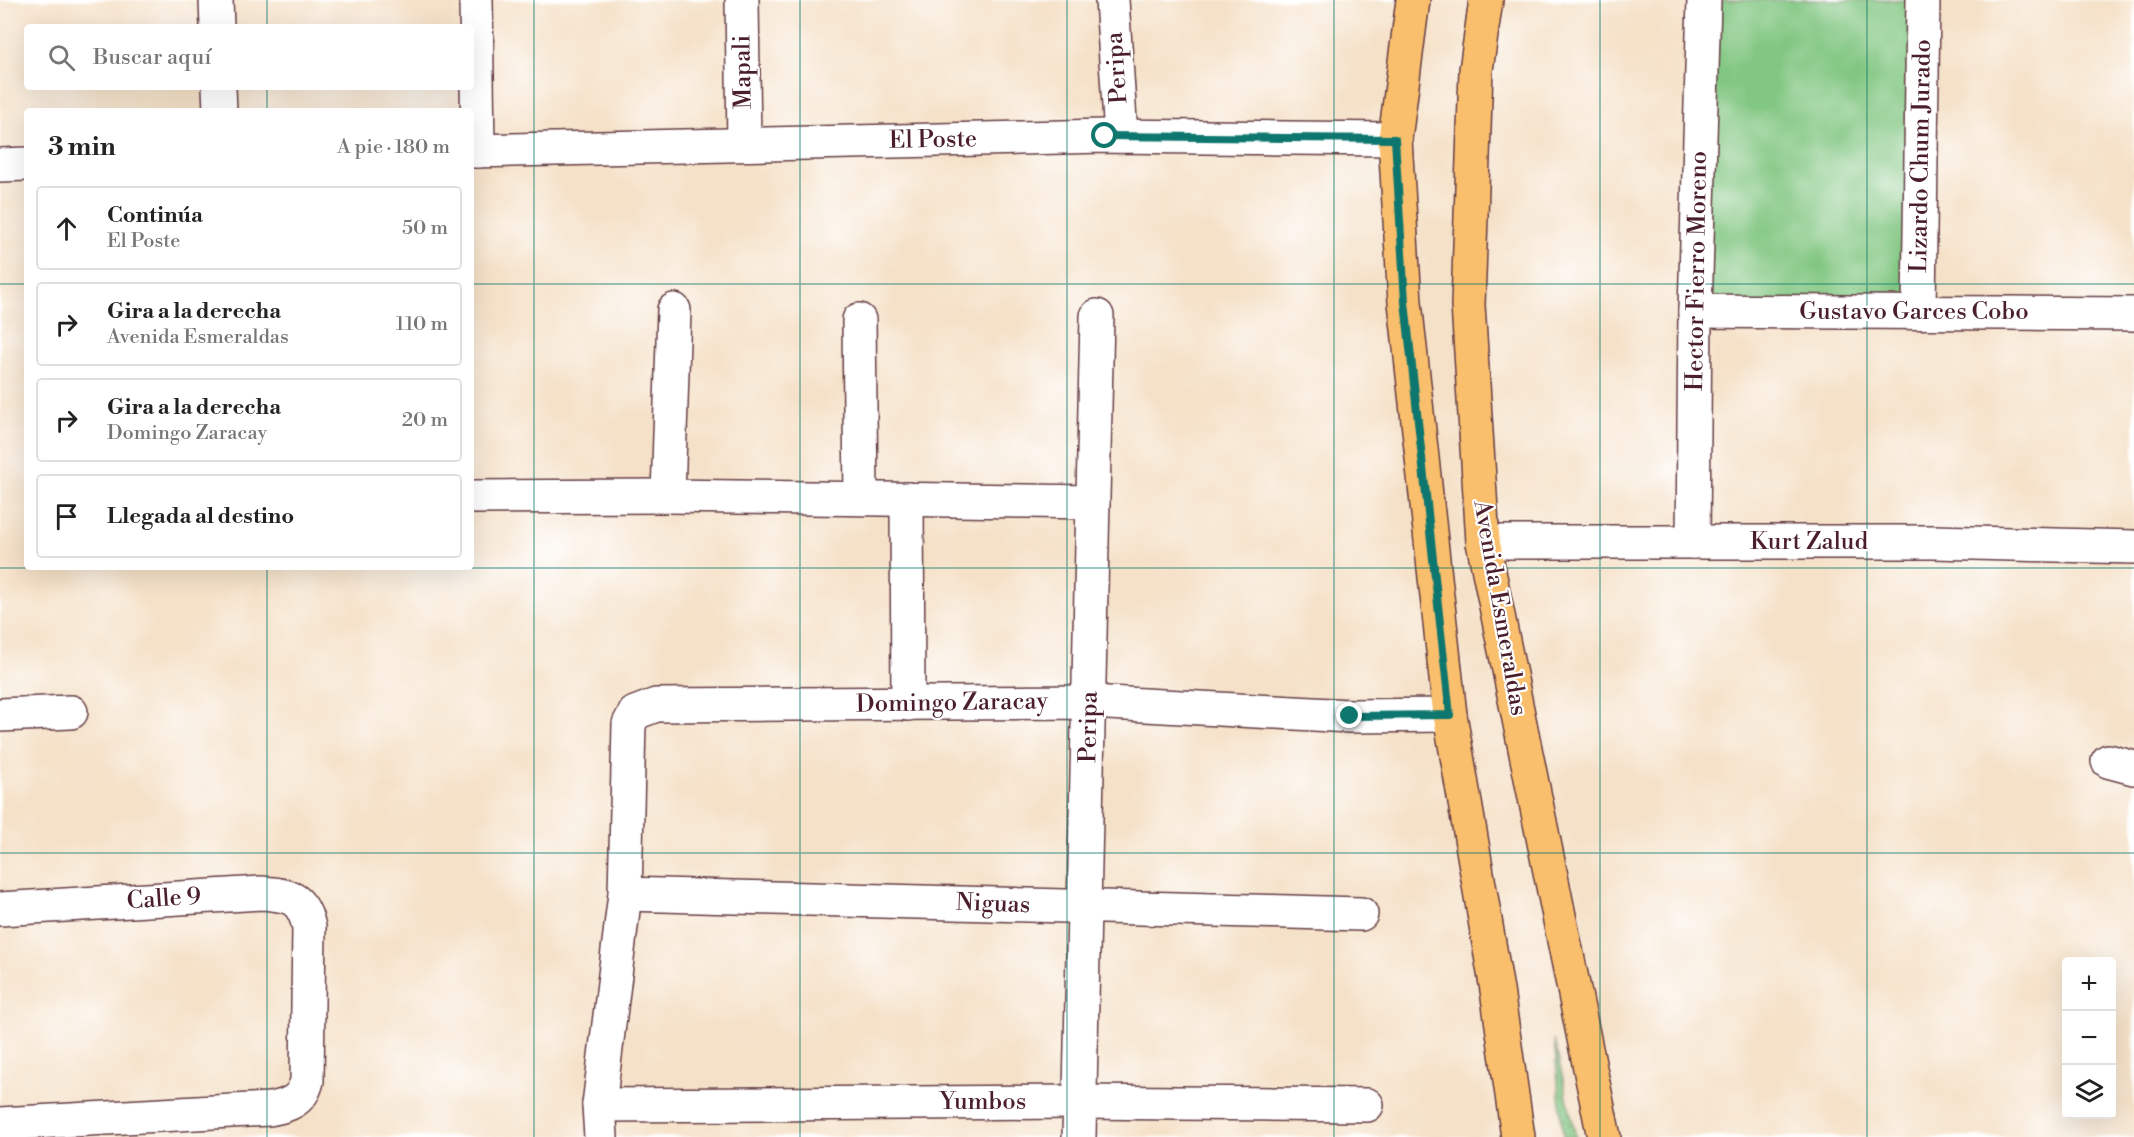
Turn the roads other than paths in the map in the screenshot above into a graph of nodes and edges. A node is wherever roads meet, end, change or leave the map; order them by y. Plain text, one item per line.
1 (216, 0) edge
2 (477, 0) edge
3 (742, 0) edge
4 (1112, 0) edge
5 (1413, 0) edge
6 (1486, 0) edge
7 (1704, 0) edge
8 (1923, 0) edge
9 (217, 24) edge
10 (219, 90) edge
11 (220, 108) edge
12 (1121, 136) junction
13 (1395, 139) junction
14 (744, 144) junction
15 (475, 151) edge
16 (24, 164) edge
17 (0, 165) edge
18 (674, 310) dead end
19 (1695, 311) junction
20 (1919, 312) junction
21 (2134, 314) edge
22 (1097, 316) dead end
23 (859, 320) dead end
24 (668, 496) junction
25 (474, 497) edge
26 (861, 498) junction
27 (906, 499) junction
28 (1093, 502) junction
29 (1483, 542) junction
30 (1693, 542) junction
31 (2134, 547) edge
32 (1089, 702) junction
33 (908, 704) junction
34 (71, 712) dead end
35 (0, 715) edge
36 (1450, 715) junction
37 (625, 894) junction
38 (1086, 906) junction
39 (0, 909) edge
40 (1361, 914) dead end
41 (1079, 1102) junction
42 (599, 1105) junction
43 (1367, 1105) dead end
44 (0, 1124) edge
45 (601, 1137) edge
46 (1079, 1137) edge
47 (1518, 1137) edge
48 (1604, 1137) edge

1 - 9 street
2 - 15 street
3 - 14 street, Mapali
4 - 12 street, Peripa
5 - 13 main road
6 - 29 main road, Avenida Esmeraldas
7 - 19 street, Hector Fierro Moreno
8 - 20 street, Lizardo Chum Jurado
10 - 11 street
12 - 13 street, El Poste
12 - 14 street, El Poste
13 - 36 main road
14 - 15 street, El Poste
16 - 17 street
18 - 24 street
19 - 20 street, Gustavo Garces Cobo
19 - 30 street, Hector Fierro Moreno
20 - 21 street, Gustavo Garces Cobo
22 - 28 street, Peripa
23 - 26 street
24 - 25 street
24 - 26 street
26 - 27 street
27 - 28 street
27 - 33 street
28 - 32 street, Peripa
29 - 30 street, Kurt Zalud
29 - 48 main road, Avenida Esmeraldas
30 - 31 street, Kurt Zalud
32 - 33 street, Domingo Zaracay
32 - 36 street, Domingo Zaracay
32 - 38 street, Peripa
33 - 37 street, Domingo Zaracay
34 - 35 street
36 - 47 main road
37 - 38 street, Niguas
37 - 42 street
38 - 40 street, Niguas
38 - 41 street, Peripa
39 - 44 street, Calle 9
41 - 42 street, Yumbos
41 - 43 street, Yumbos
41 - 46 street, Peripa
42 - 45 street

